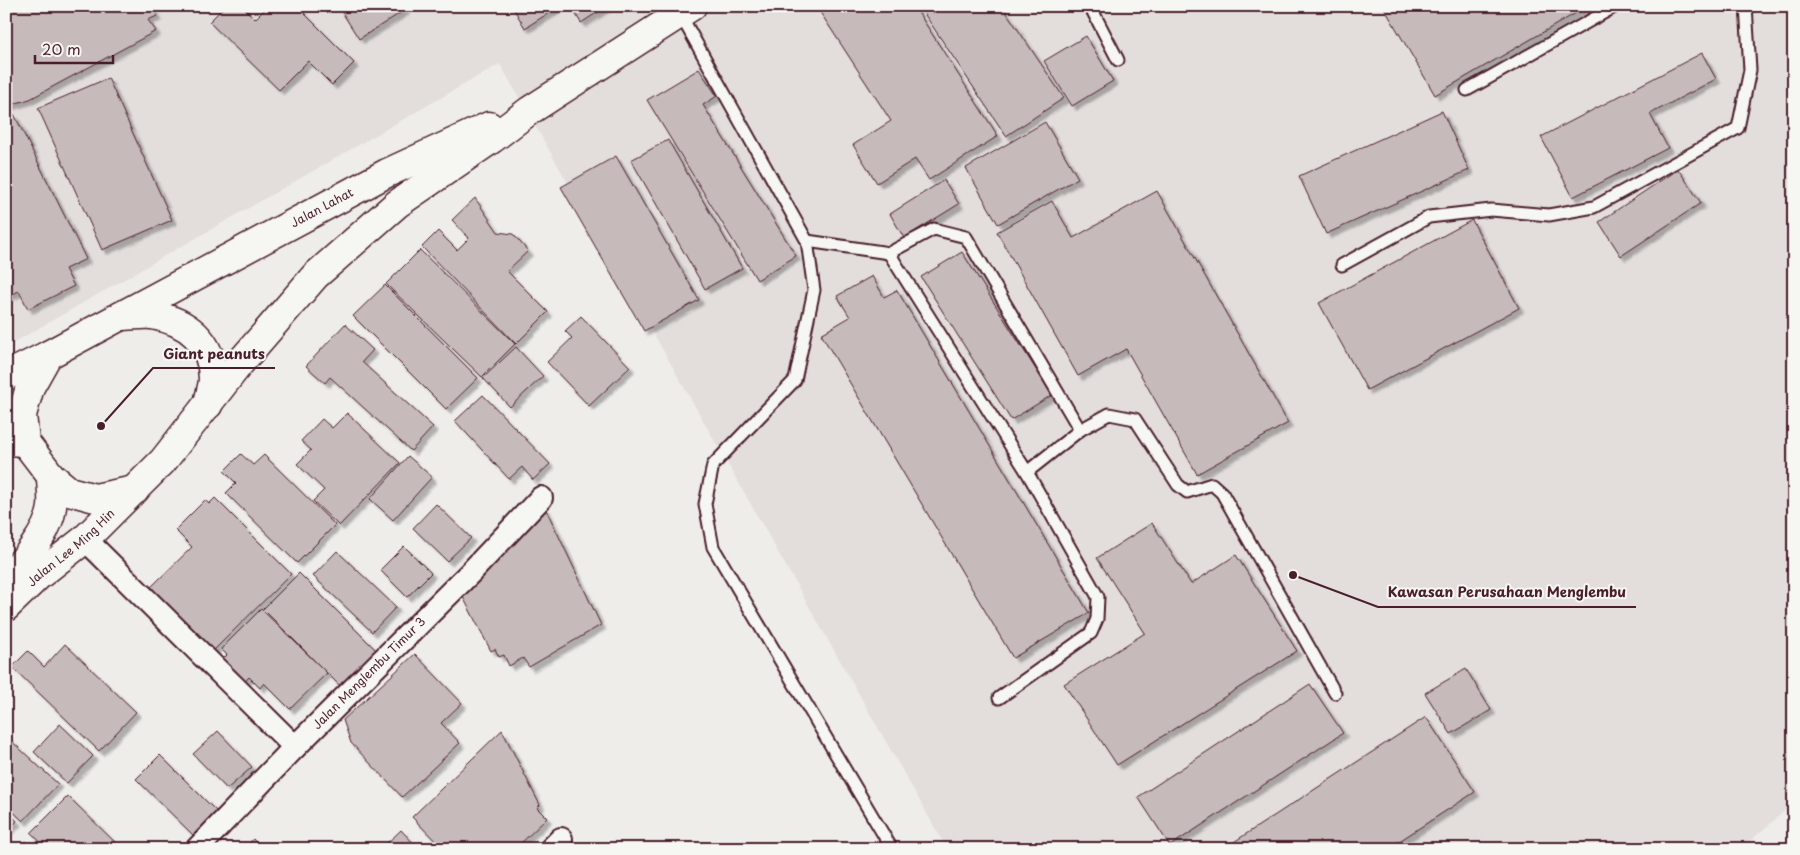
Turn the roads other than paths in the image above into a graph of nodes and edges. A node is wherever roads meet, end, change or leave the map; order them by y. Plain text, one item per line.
1 (1090, 6) edge
2 (1616, 6) edge
3 (1746, 6) edge
4 (686, 10) edge
5 (1118, 60) dead end
6 (1467, 90) dead end
7 (529, 111) junction
8 (806, 241) junction
9 (889, 253) junction
10 (1342, 265) dead end
11 (119, 316) junction
12 (48, 355) junction
13 (6, 376) edge
14 (207, 406) junction
15 (1080, 430) junction
16 (16, 441) edge
17 (1027, 472) junction
18 (50, 476) junction
19 (135, 490) junction
20 (541, 498) dead end
21 (85, 539) junction
22 (6, 578) edge
23 (6, 607) edge
24 (1335, 693) dead end
25 (999, 698) dead end
26 (295, 747) junction
27 (197, 849) edge
28 (892, 849) edge

1 - 5 lane
2 - 6 lane
3 - 10 lane
4 - 7 main road, Jalan Lahat
4 - 8 lane
7 - 11 main road, Jalan Lahat
7 - 14 main road, Jalan Lahat
8 - 9 lane
8 - 28 lane
9 - 15 lane
9 - 17 lane
11 - 12 main road, Jalan Lahat
11 - 14 main road
12 - 13 main road, Jalan Lahat
12 - 16 main road
14 - 19 main road, Jalan Lee Ming Hin
15 - 17 lane
15 - 24 lane
16 - 18 main road
17 - 25 lane
18 - 19 main road
18 - 22 main road, Jalan Lee Ming Hin
19 - 21 main road, Jalan Lee Ming Hin
20 - 26 street, Jalan Menglembu Timur 3
21 - 23 main road, Jalan Lee Ming Hin
21 - 26 street
26 - 27 street, Jalan Menglembu Timur 3

